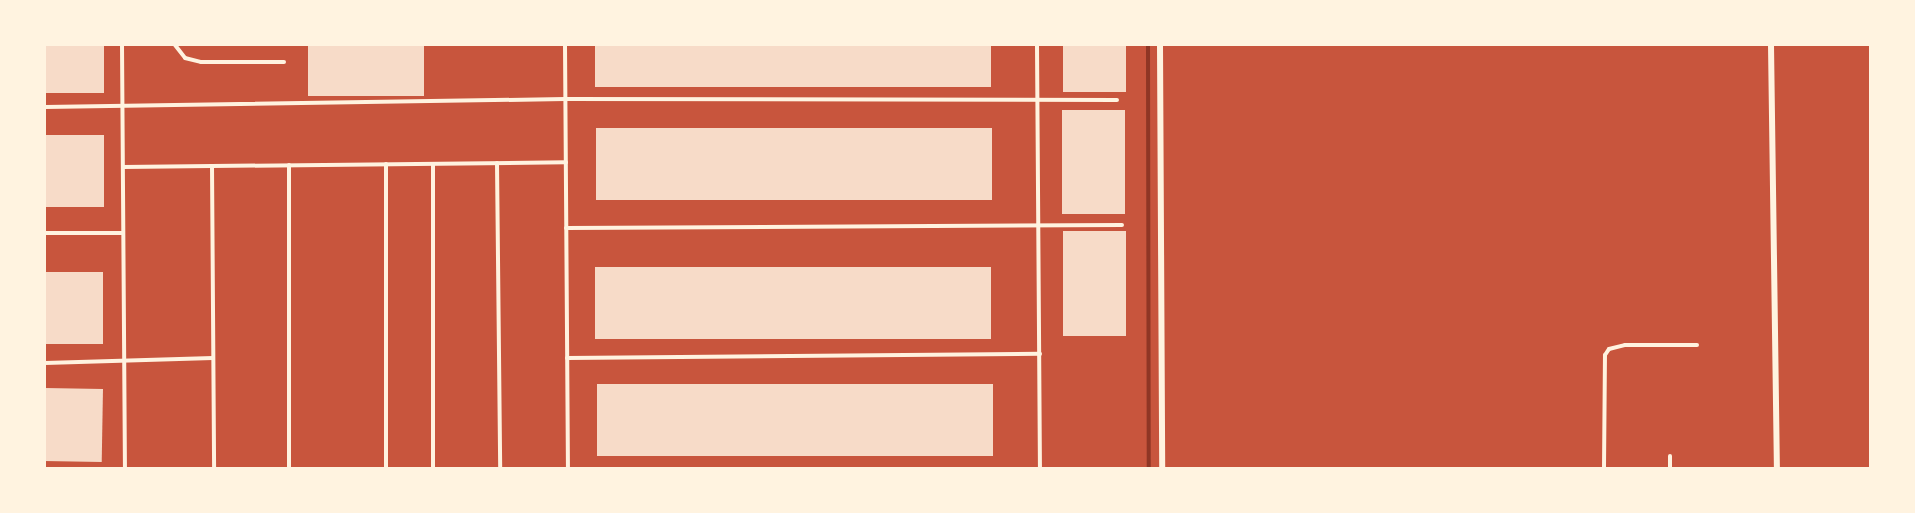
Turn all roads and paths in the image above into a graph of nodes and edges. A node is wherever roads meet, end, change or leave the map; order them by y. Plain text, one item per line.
1 (122, 45) edge
2 (175, 45) edge
3 (565, 45) edge
4 (1037, 45) edge
5 (1160, 45) edge
6 (1771, 45) edge
7 (284, 62) dead end
8 (565, 99) junction
9 (1117, 100) dead end
10 (1039, 102) junction
11 (45, 107) edge
12 (122, 109) junction
13 (566, 162) junction
14 (497, 163) junction
15 (386, 164) junction
16 (433, 164) junction
17 (289, 165) junction
18 (212, 166) junction
19 (123, 167) junction
20 (1039, 225) junction
21 (1122, 225) dead end
22 (566, 228) junction
23 (45, 233) edge
24 (123, 233) junction
25 (1697, 345) dead end
26 (1040, 354) junction
27 (213, 358) junction
28 (567, 358) junction
29 (124, 362) junction
30 (45, 363) edge
31 (1670, 456) dead end
32 (125, 468) edge
33 (214, 468) edge
34 (289, 468) edge
35 (386, 468) edge
36 (433, 468) edge
37 (500, 468) edge
38 (568, 468) edge
39 (1040, 468) edge
40 (1162, 468) edge
41 (1604, 468) edge
42 (1670, 468) edge
43 (1777, 468) edge

1 - 12 lane
2 - 7 lane
3 - 8 lane
4 - 10 lane
5 - 40 street
6 - 43 street
8 - 10 lane
8 - 12 lane
8 - 13 lane
9 - 10 lane
10 - 20 lane
11 - 12 lane
12 - 19 lane
13 - 14 lane
13 - 22 lane
14 - 16 lane
14 - 37 lane
15 - 16 lane
15 - 17 lane
15 - 35 lane
16 - 36 lane
17 - 18 lane
17 - 34 lane
18 - 19 lane
18 - 27 lane
19 - 24 lane
20 - 21 lane
20 - 22 lane
20 - 26 lane
22 - 28 lane
23 - 24 lane
24 - 29 lane
25 - 41 lane
26 - 28 lane
26 - 39 lane
27 - 29 lane
27 - 33 lane
28 - 38 lane
29 - 30 lane
29 - 32 lane
31 - 42 lane

